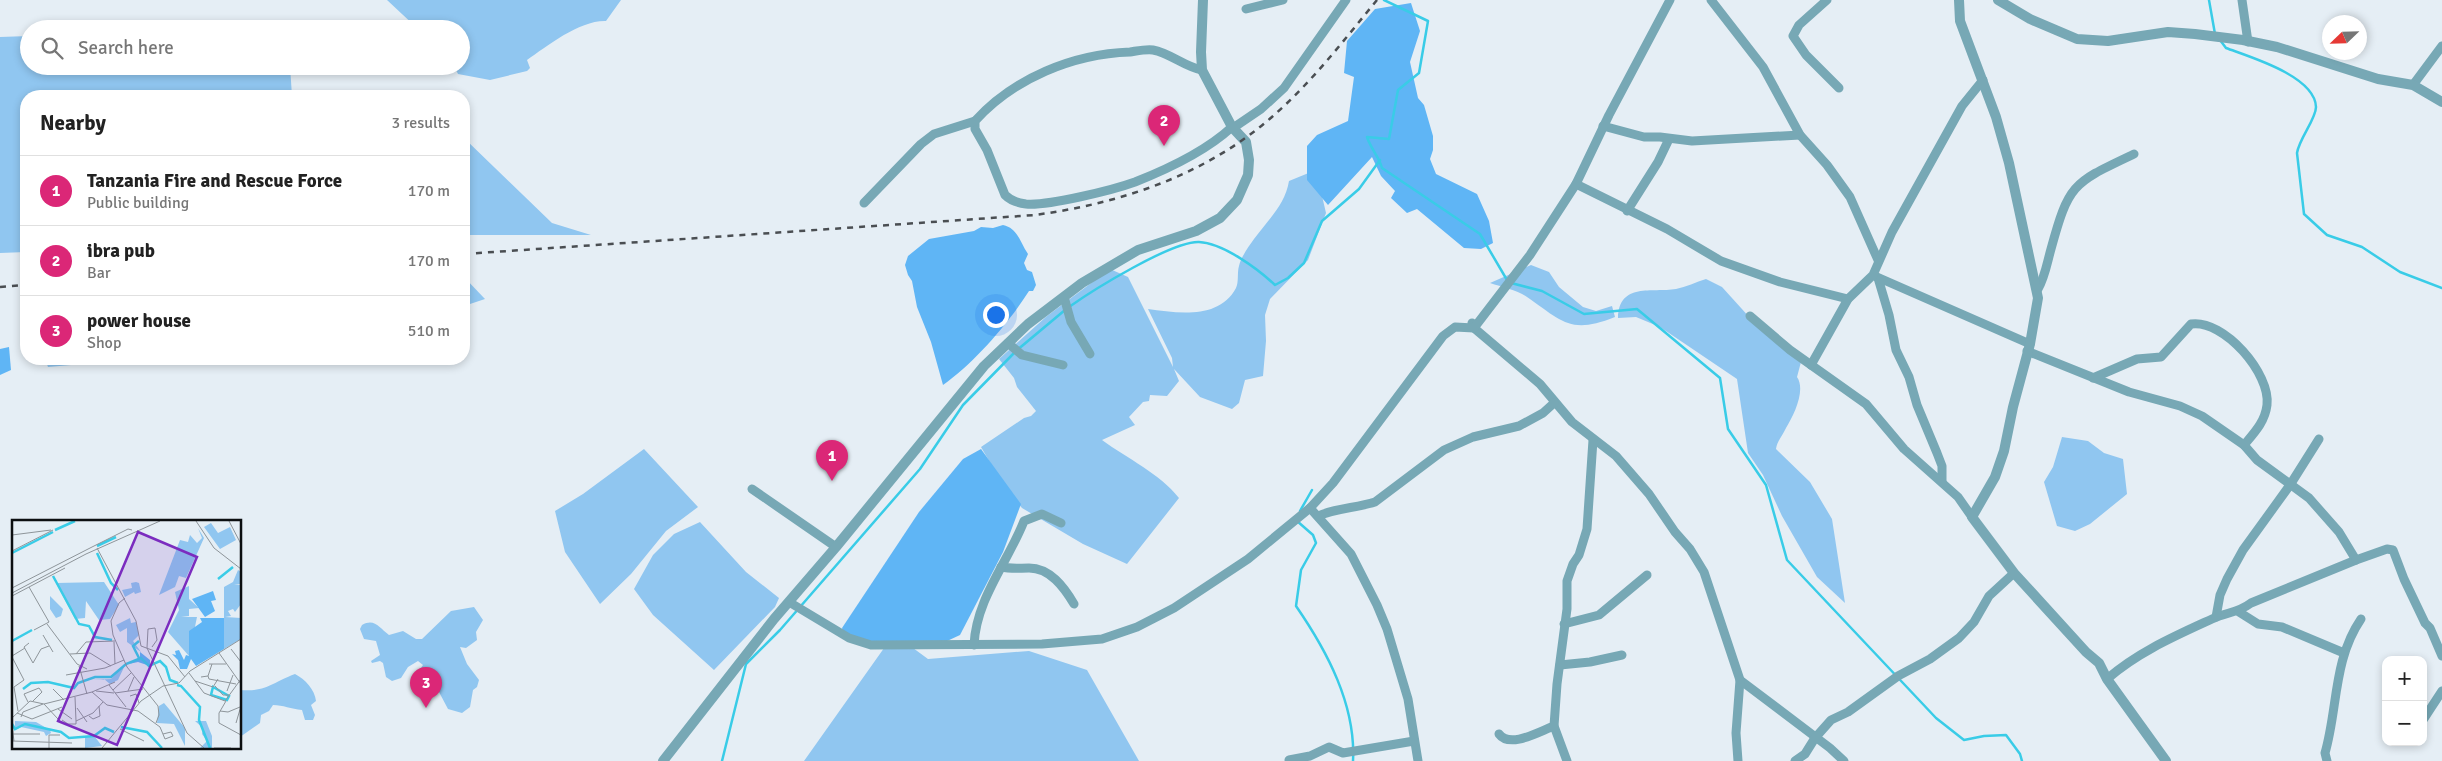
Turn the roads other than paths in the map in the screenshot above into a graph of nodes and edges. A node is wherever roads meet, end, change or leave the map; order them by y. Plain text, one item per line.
1 (1203, 0) edge
2 (1283, 0) edge
3 (1346, 0) edge
4 (1670, 0) edge
5 (1711, 0) edge
6 (1827, 0) edge
7 (1959, 0) edge
8 (1998, 0) edge
9 (2242, 0) edge
10 (1246, 9) dead end
11 (2248, 42) junction
12 (2442, 46) edge
13 (1202, 70) junction
14 (1982, 80) junction
15 (2413, 86) junction
16 (1839, 88) dead end
17 (2442, 102) edge
18 (975, 121) junction
19 (1603, 126) junction
20 (1233, 127) junction
21 (1800, 135) junction
22 (1670, 139) junction
23 (2134, 154) dead end
24 (1576, 184) junction
25 (864, 203) dead end
26 (1627, 211) junction
27 (1878, 260) junction
28 (1875, 276) junction
29 (2038, 289) junction
30 (1064, 296) junction
31 (1848, 299) junction
32 (1750, 316) dead end
33 (1473, 325) junction
34 (1008, 343) junction
35 (2029, 348) junction
36 (1090, 354) dead end
37 (1064, 365) dead end
38 (1811, 365) junction
39 (2093, 378) junction
40 (1554, 403) junction
41 (2319, 439) dead end
42 (1593, 440) junction
43 (2244, 445) junction
44 (1942, 481) junction
45 (2290, 485) junction
46 (752, 489) dead end
47 (1310, 508) junction
48 (1318, 516) junction
49 (1972, 517) junction
50 (1061, 523) dead end
51 (836, 547) junction
52 (2356, 560) junction
53 (1001, 567) junction
54 (2014, 573) junction
55 (1647, 576) dead end
56 (789, 602) junction
57 (1074, 604) dead end
58 (2239, 612) junction
59 (2216, 617) junction
60 (2361, 620) dead end
61 (1564, 624) junction
62 (974, 645) junction
63 (2344, 653) junction
64 (1622, 654) dead end
65 (2442, 656) edge
66 (1560, 665) junction
67 (2107, 679) junction
68 (1740, 680) junction
69 (2442, 691) edge
70 (2427, 714) edge
71 (1554, 726) junction
72 (1499, 734) dead end
73 (1815, 738) junction
74 (1414, 741) junction
75 (1289, 760) edge
76 (663, 761) edge
77 (1418, 761) edge
78 (1567, 761) edge
79 (1738, 761) edge
80 (1795, 761) edge
81 (1844, 761) edge
82 (2166, 761) edge
83 (2327, 761) edge

1 - 13 street
2 - 10 street
3 - 20 street
4 - 19 street
5 - 21 street
6 - 16 street
7 - 14 street
8 - 11 street
9 - 11 street
11 - 15 street
12 - 15 street
13 - 18 street
13 - 20 street
14 - 27 street
14 - 29 street
15 - 17 street
18 - 20 street
18 - 25 street
19 - 22 street
19 - 24 street
20 - 30 street
21 - 22 street
21 - 27 street
22 - 26 street
23 - 29 street
24 - 26 street
24 - 33 street
26 - 31 street
27 - 28 street
28 - 31 street
28 - 35 street
28 - 44 street
29 - 35 street
30 - 34 street
30 - 36 street
31 - 38 street
32 - 38 street
33 - 40 street
33 - 47 street
34 - 37 street
34 - 51 street
35 - 39 street
35 - 49 street
38 - 44 street
39 - 43 street
39 - 43 street
40 - 42 street
40 - 48 street
41 - 45 street
42 - 61 street
42 - 68 street
43 - 45 street
44 - 49 street
45 - 52 street
45 - 59 street
46 - 51 street
47 - 48 street
47 - 62 street
48 - 74 street
49 - 54 street
50 - 53 street
51 - 56 street
52 - 58 street
52 - 65 street
53 - 57 street
53 - 62 street
54 - 67 street
54 - 73 street
55 - 61 street
56 - 62 street
56 - 76 street
58 - 59 street
58 - 63 street
59 - 67 street
60 - 63 street
61 - 66 street
63 - 83 street
64 - 66 street
66 - 71 street
67 - 82 street
68 - 73 street
68 - 79 street
69 - 70 street
71 - 72 street
71 - 78 street
73 - 80 street
73 - 81 street
74 - 75 street
74 - 77 street

